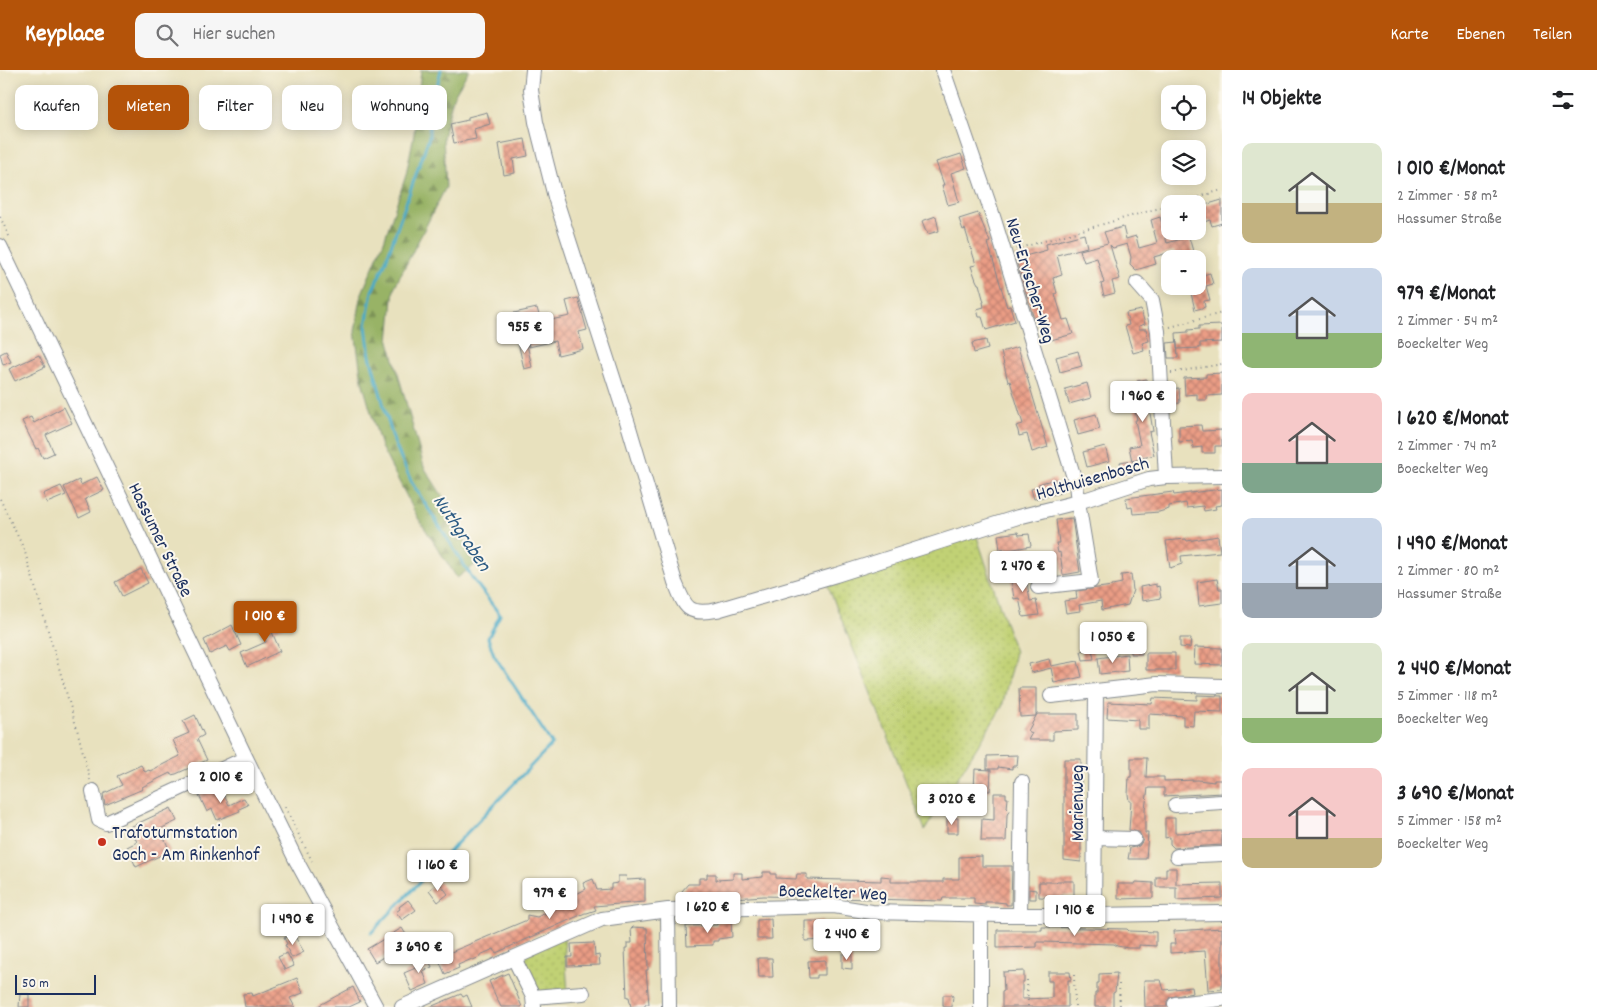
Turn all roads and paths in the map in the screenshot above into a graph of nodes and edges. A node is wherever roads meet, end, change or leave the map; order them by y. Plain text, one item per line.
1 (533, 70) edge
2 (943, 70) edge
3 (1222, 190) edge
4 (1205, 195) edge
5 (1161, 208) edge
6 (0, 246) edge
7 (1004, 252) junction
8 (1137, 283) dead end
9 (1222, 313) edge
10 (1158, 331) junction
11 (1222, 364) edge
12 (1162, 375) junction
13 (1222, 476) edge
14 (1166, 477) junction
15 (0, 499) edge
16 (1078, 502) junction
17 (1038, 587) dead end
18 (1222, 686) edge
19 (1096, 691) junction
20 (1051, 696) dead end
21 (246, 758) junction
22 (1022, 782) dead end
23 (92, 791) joint
24 (1222, 802) edge
25 (1175, 805) dead end
26 (1095, 838) junction
27 (1134, 839) dead end
28 (1222, 854) edge
29 (1177, 856) dead end
30 (668, 910) junction
31 (1222, 913) edge
32 (981, 914) junction
33 (1020, 915) junction
34 (1094, 916) junction
35 (514, 958) junction
36 (1074, 975) dead end
37 (1027, 980) dead end
38 (1119, 984) dead end
39 (583, 993) dead end
40 (1222, 999) edge
41 (533, 1002) edge
42 (1174, 1004) dead end
43 (376, 1007) edge
44 (402, 1007) edge
45 (669, 1007) edge
46 (981, 1007) edge
47 (1028, 1007) edge
48 (1075, 1007) edge
49 (1120, 1007) edge

1 - 16 street, Holthuisenbosch
2 - 7 street, Neu-Ervscher-Weg
3 - 4 path
5 - 7 path
6 - 21 street, Hassumer Straße
7 - 16 street, Neu-Ervscher-Weg
8 - 10 street
9 - 10 path
10 - 12 street
11 - 12 path
12 - 14 street
13 - 14 street, Holthuisenbosch
14 - 16 street, Holthuisenbosch
15 - 23 path
16 - 17 street, Neu-Ervscher-Weg
18 - 19 street
19 - 20 street
19 - 26 street, Marienweg
21 - 23 street
21 - 43 street, Hassumer Straße
22 - 33 street
24 - 25 street
26 - 27 street
26 - 34 street, Marienweg
28 - 29 street
30 - 32 street, Boeckelter Weg
30 - 35 street, Boeckelter Weg
30 - 45 street
31 - 34 street, Boeckelter Weg
32 - 33 street, Boeckelter Weg
32 - 46 street
33 - 34 street, Boeckelter Weg
35 - 41 street
35 - 44 street, Boeckelter Weg
36 - 48 path
37 - 47 path
38 - 49 path
39 - 41 street
40 - 42 street

